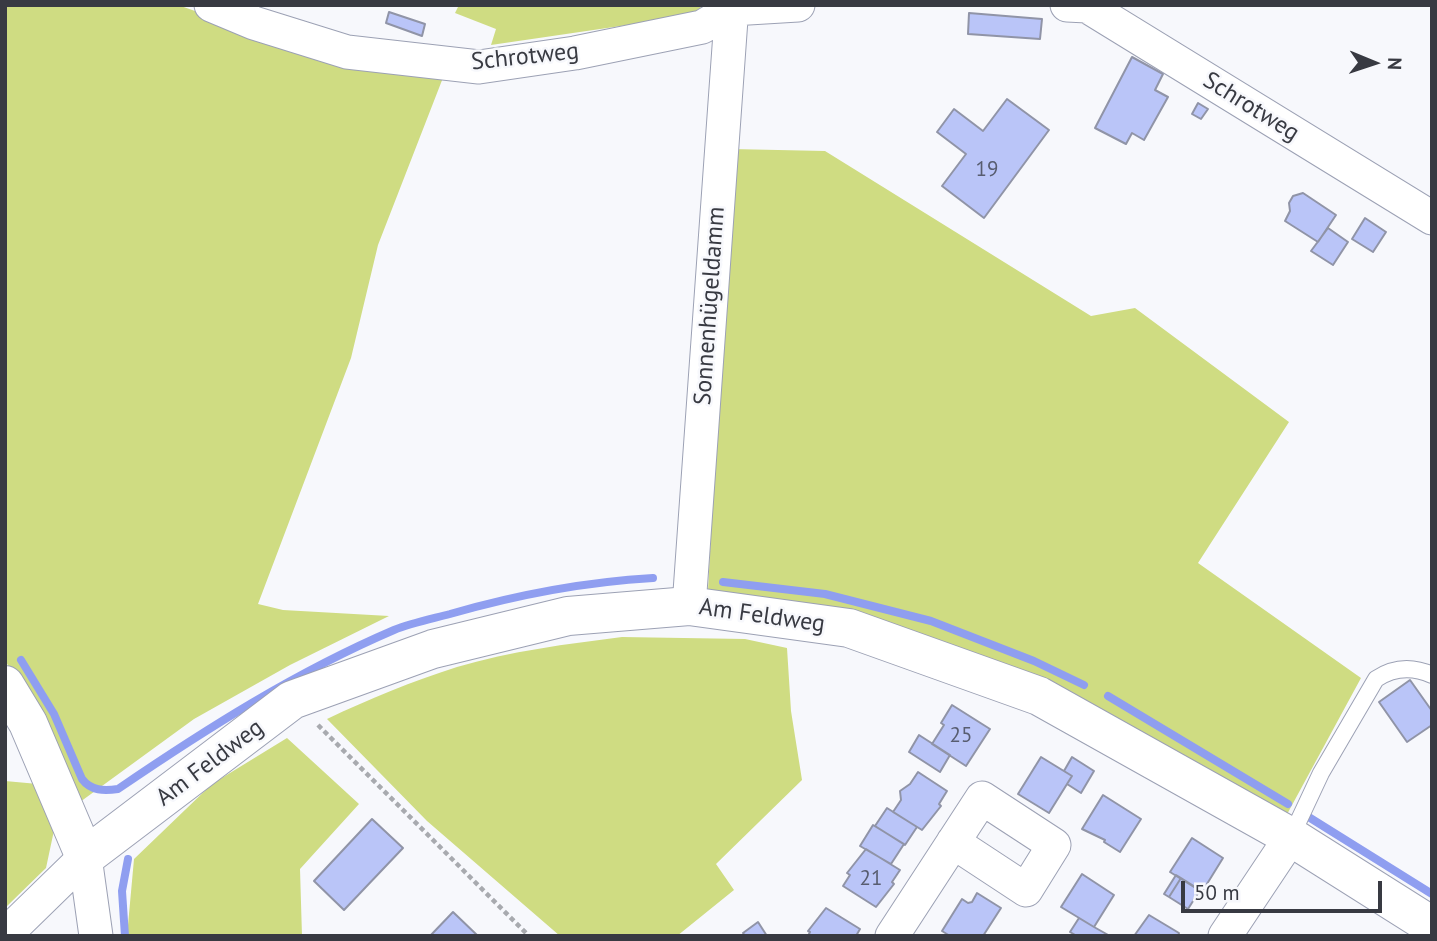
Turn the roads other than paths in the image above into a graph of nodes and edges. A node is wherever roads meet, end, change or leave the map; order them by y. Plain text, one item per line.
1 (211, 5) edge
2 (798, 5) edge
3 (1081, 6) edge
4 (732, 7) edge
5 (1432, 218) edge
6 (689, 606) junction
7 (1432, 675) edge
8 (5, 685) edge
9 (1291, 837) junction
10 (953, 842) dead end
11 (85, 857) junction
12 (1432, 926) edge
13 (5, 935) edge
14 (96, 936) edge
15 (891, 936) edge
16 (1225, 936) edge

1 - 4 street, Schrotweg
2 - 4 street, Schrotweg
3 - 5 street, Schrotweg
4 - 6 street, Sonnenhügeldamm
6 - 9 street, Am Feldweg
6 - 11 street, Am Feldweg
7 - 9 lane
8 - 11 street
9 - 12 street, Am Feldweg
9 - 16 street
10 - 15 street
11 - 13 street
11 - 14 street

